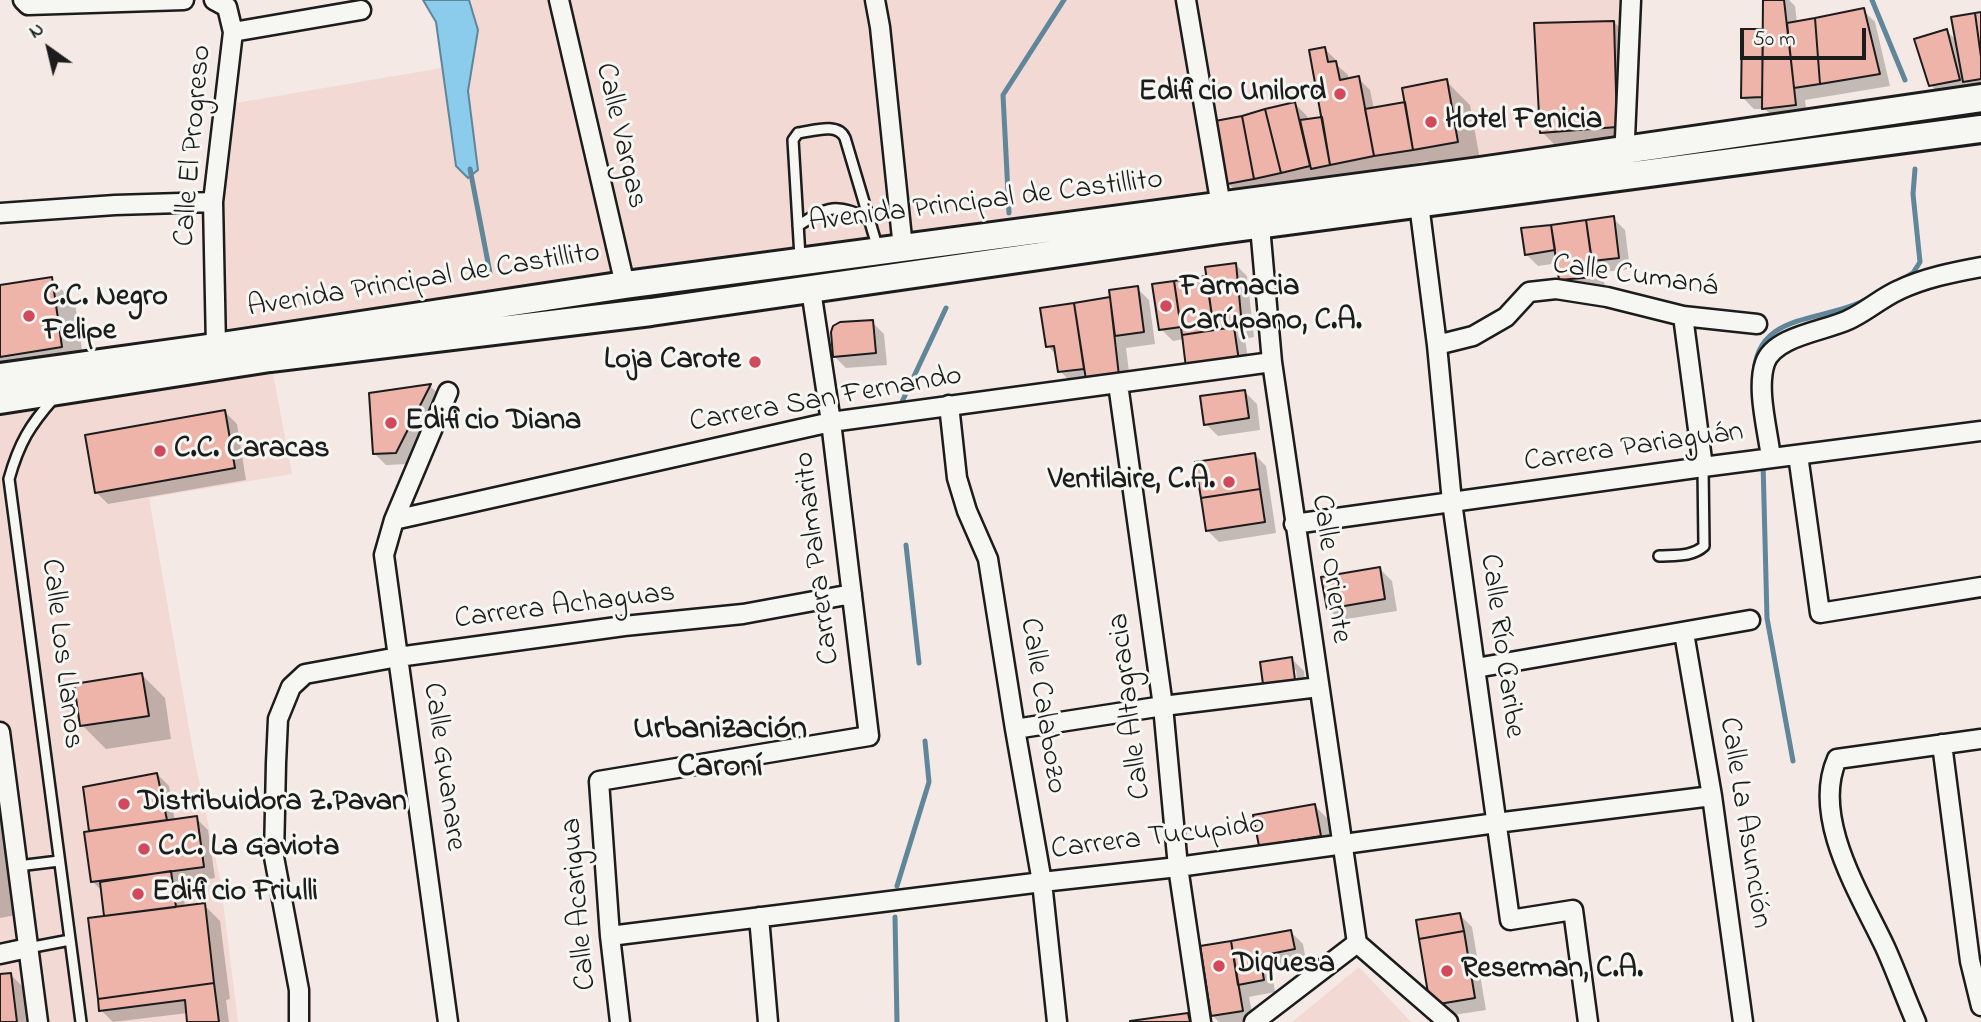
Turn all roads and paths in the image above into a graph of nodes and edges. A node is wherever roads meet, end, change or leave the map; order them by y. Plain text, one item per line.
1 (23, 0) edge
2 (184, 0) edge
3 (205, 0) edge
4 (214, 0) edge
5 (559, 0) edge
6 (875, 0) edge
7 (1186, 0) edge
8 (1631, 0) edge
9 (361, 10) dead end
10 (233, 32) junction
11 (1981, 98) edge
12 (1981, 129) edge
13 (1625, 149) junction
14 (1623, 177) junction
15 (213, 202) junction
16 (1419, 204) junction
17 (1221, 206) junction
18 (0, 212) edge
19 (1258, 213) junction
20 (869, 219) junction
21 (798, 226) junction
22 (891, 249) junction
23 (800, 261) junction
24 (1981, 267) edge
25 (625, 285) junction
26 (811, 289) junction
27 (1683, 316) junction
28 (1757, 324) dead end
29 (1437, 345) junction
30 (216, 347) junction
31 (1272, 362) junction
32 (0, 377) edge
33 (1118, 384) junction
34 (60, 390) junction
35 (448, 392) dead end
36 (0, 400) edge
37 (949, 405) junction
38 (831, 422) junction
39 (1981, 431) edge
40 (1798, 455) junction
41 (1764, 459) junction
42 (1703, 467) junction
43 (5, 478) edge
44 (1452, 502) junction
45 (394, 520) junction
46 (1294, 524) junction
47 (1660, 556) dead end
48 (1981, 587) edge
49 (852, 594) junction
50 (1751, 620) dead end
51 (1684, 633) junction
52 (398, 657) junction
53 (1476, 668) junction
54 (1319, 687) junction
55 (1163, 706) junction
56 (1015, 729) junction
57 (0, 732) edge
58 (1981, 739) edge
59 (1942, 744) junction
60 (599, 781) joint
61 (1712, 796) junction
62 (1496, 823) junction
63 (1342, 844) junction
64 (59, 861) junction
65 (18, 866) junction
66 (1178, 867) junction
67 (1042, 882) junction
68 (759, 917) junction
69 (610, 936) junction
70 (70, 940) junction
71 (1357, 943) junction
72 (28, 948) junction
73 (0, 954) edge
74 (1981, 1006) edge
75 (38, 1022) edge
76 (81, 1022) edge
77 (299, 1022) edge
78 (448, 1022) edge
79 (620, 1022) edge
80 (768, 1022) edge
81 (1058, 1022) edge
82 (1201, 1022) edge
83 (1254, 1022) edge
84 (1448, 1022) edge
85 (1588, 1022) edge
86 (1743, 1022) edge
87 (1916, 1022) edge

1 - 2 street
3 - 4 street
4 - 10 street, Calle El Progreso
5 - 25 street, Calle Vargas
6 - 22 street
7 - 17 street
8 - 13 street
9 - 10 street
10 - 15 street, Calle El Progreso
11 - 13 main road, Avenida Principal de Castillito
12 - 14 main road, Avenida Principal de Castillito
13 - 14 street
13 - 19 main road, Avenida Principal de Castillito
14 - 16 main road, Avenida Principal de Castillito
15 - 18 street
15 - 30 street, Calle El Progreso
16 - 19 main road, Avenida Principal de Castillito
16 - 29 street, Calle Río Caribe
17 - 19 main road, Avenida Principal de Castillito
17 - 22 main road, Avenida Principal de Castillito
19 - 26 main road, Avenida Principal de Castillito
19 - 31 street, Calle Oriente
20 - 21 lane
20 - 21 lane
20 - 22 lane
21 - 23 lane
22 - 23 main road, Avenida Principal de Castillito
23 - 25 main road, Avenida Principal de Castillito
24 - 41 street
25 - 30 main road, Avenida Principal de Castillito
26 - 34 main road, Avenida Principal de Castillito
26 - 38 street, Carrera Palmarito
27 - 28 street, Calle Cumaná
27 - 29 street, Calle Cumaná
27 - 42 street
29 - 44 street, Calle Río Caribe
30 - 32 main road, Avenida Principal de Castillito
31 - 33 street, Carrera San Fernando
31 - 46 street, Calle Oriente
33 - 37 street, Carrera San Fernando
33 - 55 street, Calle Altagracia
34 - 36 main road, Avenida Principal de Castillito
34 - 43 lane, Calle Los Llanos
35 - 45 street, Calle Guanare
37 - 38 street, Carrera San Fernando
37 - 56 street, Calle Calabozo
38 - 45 street, Carrera San Fernando
38 - 49 street, Carrera Palmarito
39 - 40 street, Carrera Pariaguán
40 - 41 street, Carrera Pariaguán
40 - 48 street
41 - 42 street, Carrera Pariaguán
42 - 44 street, Carrera Pariaguán
42 - 47 lane
43 - 64 lane, Calle Los Llanos
44 - 46 street, Carrera Pariaguán
44 - 53 street, Calle Río Caribe
45 - 52 street, Calle Guanare
46 - 54 street, Calle Oriente
49 - 52 street, Carrera Achaguas
49 - 60 street, Carrera Palmarito
50 - 51 street
51 - 53 street
51 - 61 street, Calle La Asunción
52 - 77 street, Carrera Achaguas
52 - 78 street, Calle Guanare
53 - 62 street, Calle Río Caribe
54 - 55 street
54 - 63 street, Calle Oriente
55 - 56 street
55 - 66 street, Calle Altagracia
56 - 67 street, Calle Calabozo
57 - 65 street
58 - 59 street
59 - 74 street
59 - 87 street
60 - 69 street, Calle Acarigua
61 - 62 street, Carrera Tucupido
61 - 86 street, Calle La Asunción
62 - 63 street, Carrera Tucupido
62 - 85 street, Calle Río Caribe
63 - 66 street, Carrera Tucupido
63 - 71 street, Calle Oriente
64 - 65 lane
64 - 70 lane, Calle Los Llanos
65 - 72 street
66 - 67 street, Carrera Tucupido
66 - 82 street, Calle Altagracia
67 - 68 street, Carrera Tucupido
67 - 81 street, Calle Calabozo
68 - 69 street, Carrera Tucupido
68 - 80 street
69 - 79 street, Calle Acarigua
70 - 72 lane
70 - 76 lane, Calle Los Llanos
71 - 83 street
71 - 84 street
72 - 73 street
72 - 75 street

